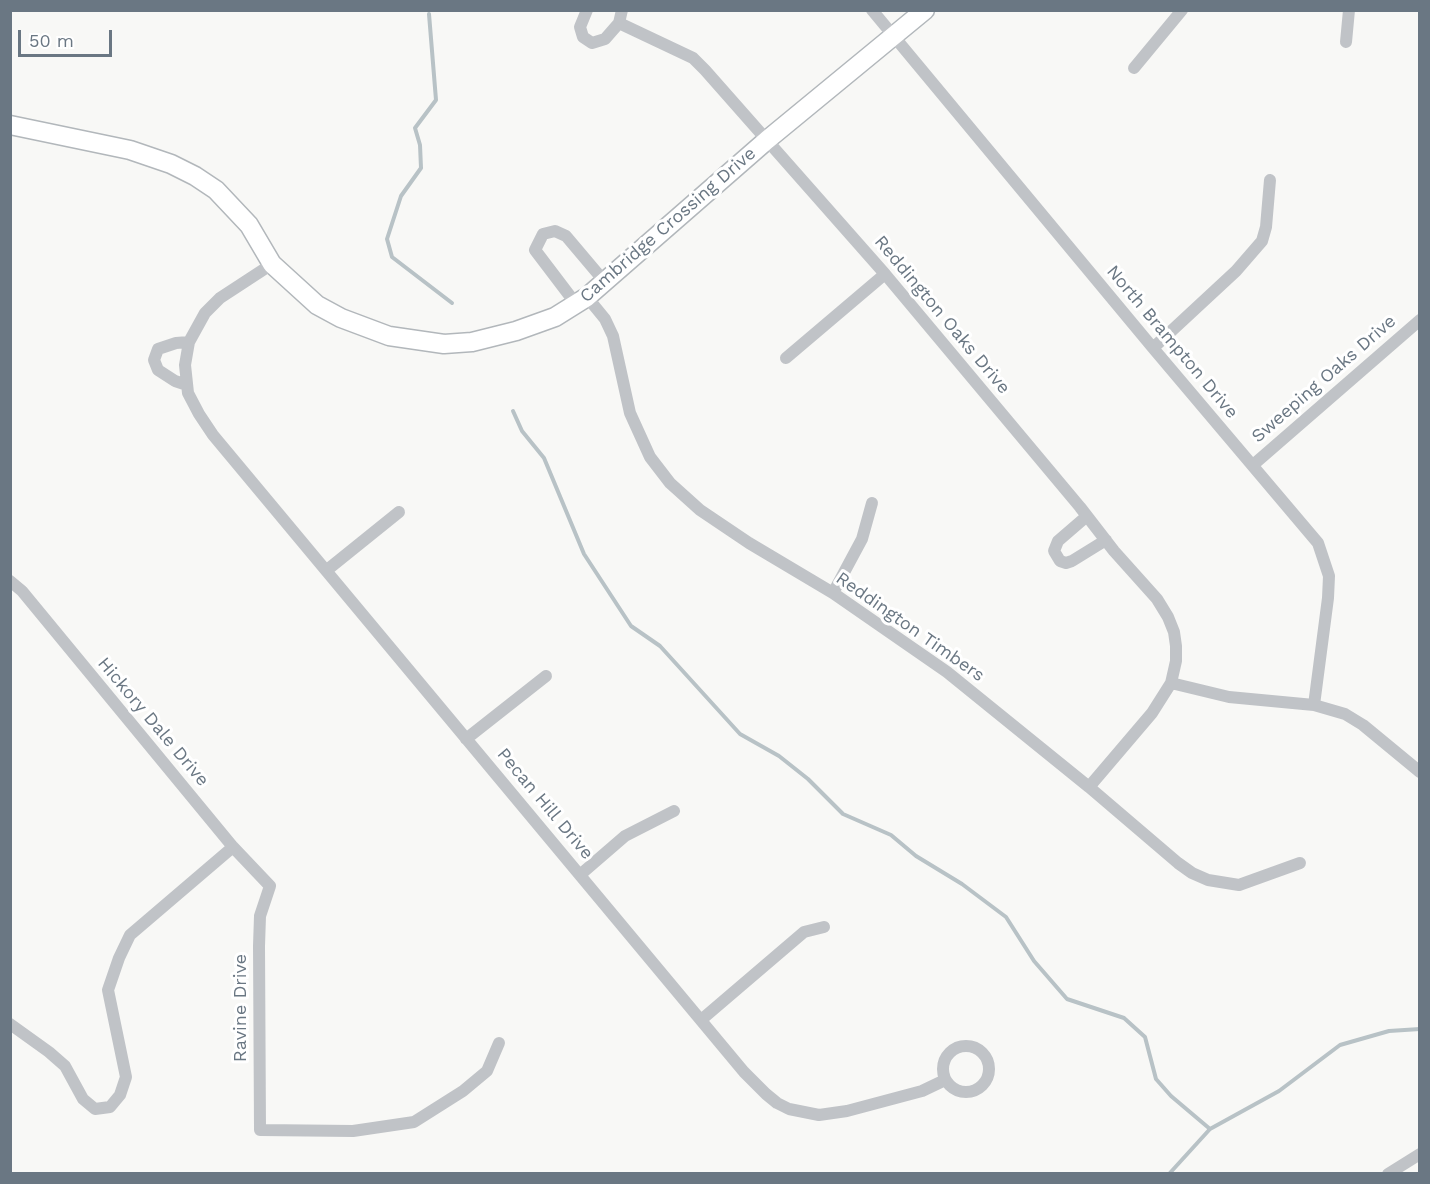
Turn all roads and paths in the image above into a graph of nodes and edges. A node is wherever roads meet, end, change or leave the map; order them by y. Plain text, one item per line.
1 (587, 10) edge
2 (622, 10) edge
3 (872, 10) edge
4 (925, 10) edge
5 (1182, 10) edge
6 (1349, 10) edge
7 (619, 23) junction
8 (894, 36) junction
9 (1346, 42) dead end
10 (1134, 68) dead end
11 (10, 125) edge
12 (767, 140) junction
13 (1270, 180) dead end
14 (272, 264) junction
15 (885, 274) junction
16 (603, 281) junction
17 (582, 301) junction
18 (1419, 320) edge
19 (189, 342) junction
20 (1153, 348) junction
21 (786, 358) dead end
22 (187, 385) junction
23 (1253, 465) junction
24 (872, 503) dead end
25 (399, 512) dead end
26 (1087, 516) junction
27 (1106, 540) junction
28 (327, 570) junction
29 (10, 581) edge
30 (833, 593) junction
31 (546, 675) dead end
32 (1171, 683) junction
33 (1314, 705) junction
34 (466, 739) junction
35 (1419, 772) edge
36 (1089, 787) junction
37 (674, 811) dead end
38 (233, 848) junction
39 (1300, 863) dead end
40 (581, 874) junction
41 (270, 886) joint
42 (824, 927) dead end
43 (701, 1020) junction
44 (10, 1024) edge
45 (499, 1043) dead end
46 (945, 1080) dead end
47 (1419, 1154) edge
48 (1388, 1173) edge

1 - 7 street
2 - 7 street
3 - 8 street, North Brampton Drive
4 - 8 street, Cambridge Crossing Drive
5 - 10 street
6 - 9 street
7 - 12 street, Reddington Oaks Drive
8 - 12 street, Cambridge Crossing Drive
8 - 20 street, North Brampton Drive
11 - 14 street, Cambridge Crossing Drive
12 - 15 street, Reddington Oaks Drive
12 - 16 street, Cambridge Crossing Drive
13 - 20 street
14 - 17 street, Cambridge Crossing Drive
14 - 19 street, Pecan Hill Drive
15 - 21 street
15 - 26 street, Reddington Oaks Drive
16 - 17 street, Cambridge Crossing Drive
16 - 17 street, Reddington Timbers
17 - 30 street, Reddington Timbers
18 - 23 street, Sweeping Oaks Drive
19 - 22 street, Pecan Hill Drive
19 - 22 street
20 - 23 street, North Brampton Drive
22 - 28 street, Pecan Hill Drive
23 - 33 street, North Brampton Drive
24 - 30 street
25 - 28 street
26 - 27 street, Reddington Oaks Drive
26 - 27 street
27 - 32 street, Reddington Oaks Drive
28 - 34 street, Pecan Hill Drive
29 - 38 street, Hickory Dale Drive
30 - 36 street, Reddington Timbers
31 - 34 street
32 - 33 street
32 - 36 street, Reddington Oaks Drive
33 - 35 street
34 - 40 street, Pecan Hill Drive
36 - 39 street, Reddington Timbers
37 - 40 street
38 - 41 street, Hickory Dale Drive
38 - 44 street
40 - 43 street, Pecan Hill Drive
41 - 45 street, Ravine Drive
42 - 43 street
43 - 46 street, Pecan Hill Drive
47 - 48 street

